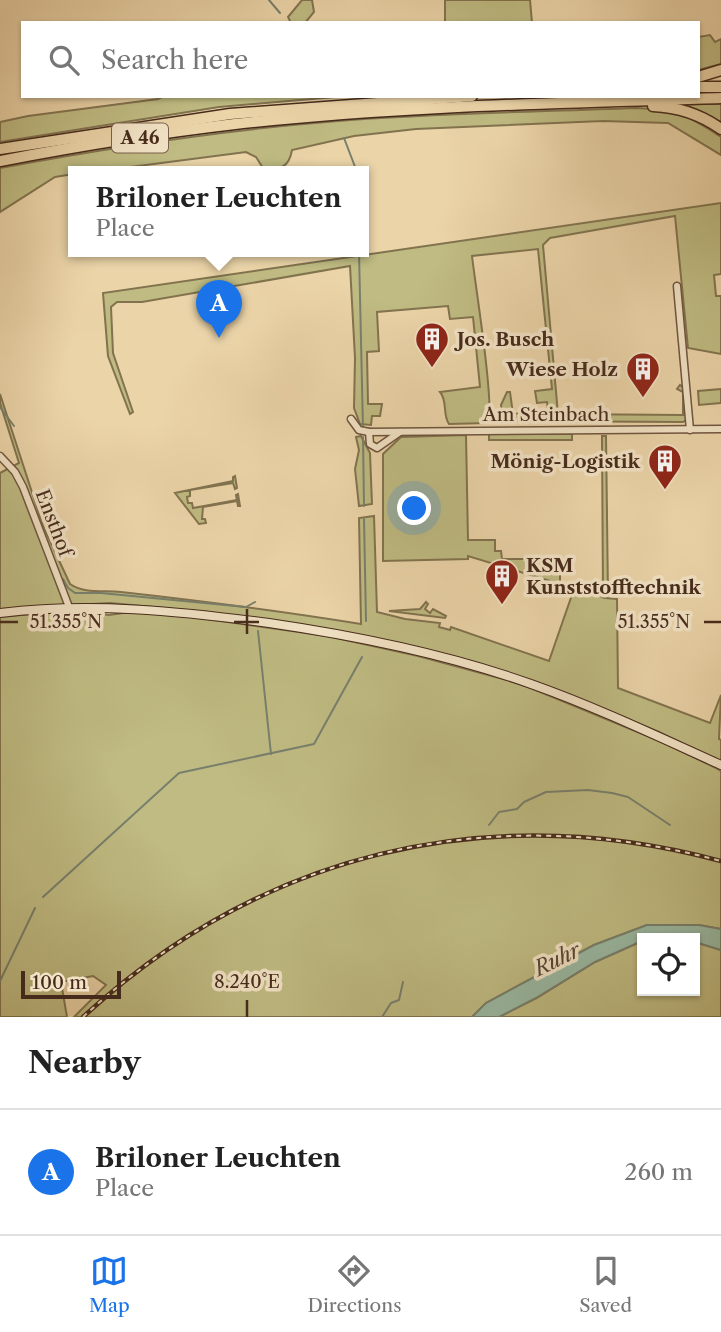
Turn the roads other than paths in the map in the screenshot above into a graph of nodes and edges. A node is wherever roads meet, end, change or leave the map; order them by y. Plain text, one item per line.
1 (721, 71) edge
2 (700, 76) edge
3 (700, 87) edge
4 (721, 87) edge
5 (451, 98) edge
6 (721, 98) edge
7 (591, 102) junction
8 (291, 113) junction
9 (279, 114) junction
10 (721, 129) edge
11 (0, 149) edge
12 (0, 161) edge
13 (677, 286) dead end
14 (351, 419) dead end
15 (690, 429) junction
16 (721, 429) edge
17 (401, 431) junction
18 (369, 432) junction
19 (0, 456) edge
20 (69, 607) junction
21 (0, 613) edge
22 (721, 765) edge

1 - 2 highway
3 - 4 highway
5 - 8 highway, A 46
6 - 7 highway, A 46
7 - 8 highway, A 46
7 - 10 highway
8 - 9 highway, A 46
9 - 11 highway, A 46
9 - 12 highway, A 46
13 - 15 street
14 - 18 street, Am Steinbach
15 - 16 street, Am Steinbach
15 - 17 street, Am Steinbach
17 - 18 street, Am Steinbach
17 - 18 street, Am Steinbach
19 - 20 street, Ensthof
20 - 21 main road
20 - 22 main road

